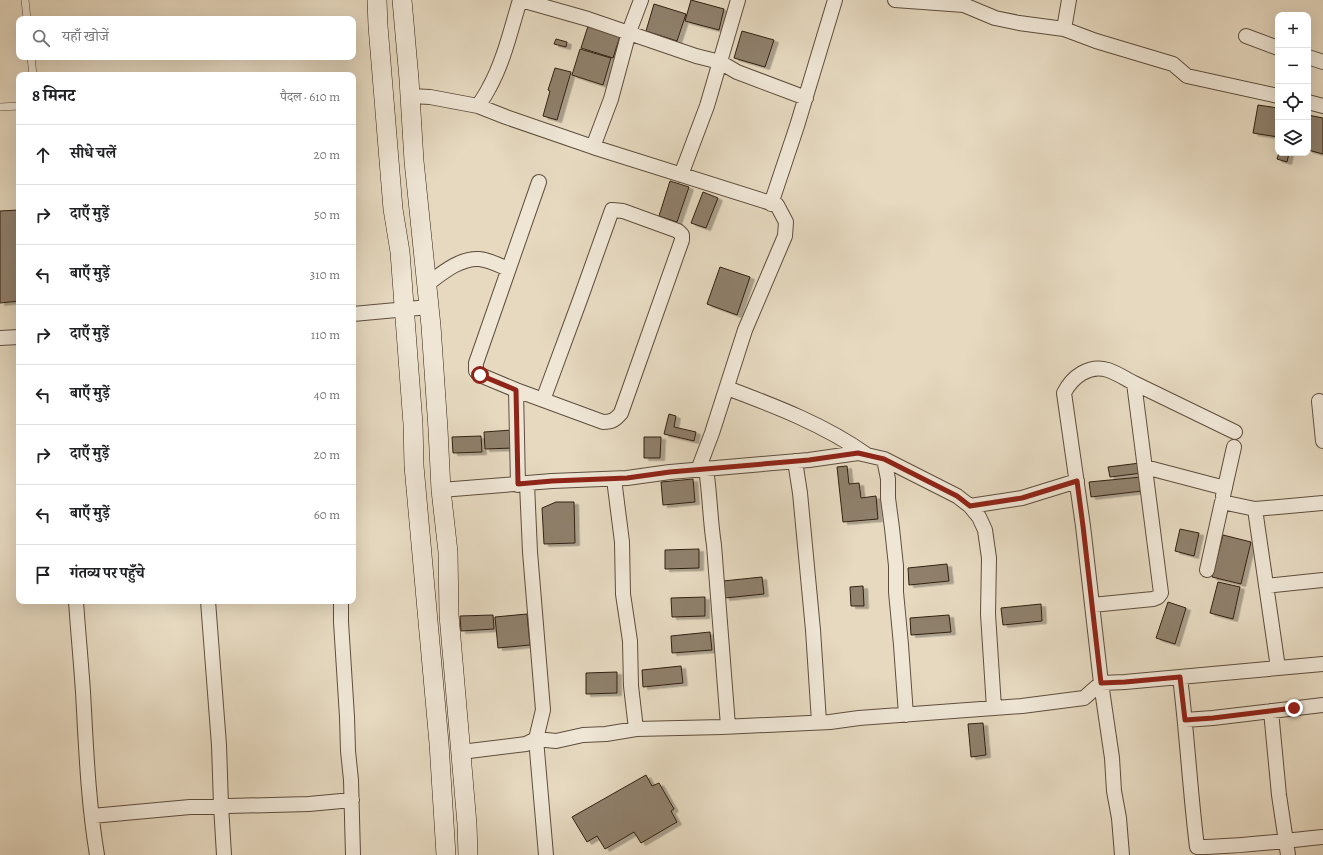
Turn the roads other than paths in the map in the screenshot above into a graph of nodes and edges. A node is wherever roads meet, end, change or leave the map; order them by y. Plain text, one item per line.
1 (25, 0) edge
2 (376, 0) edge
3 (402, 0) edge
4 (521, 0) edge
5 (641, 0) edge
6 (738, 0) edge
7 (835, 0) edge
8 (895, 0) edge
9 (1069, 0) edge
10 (963, 3) edge
11 (27, 16) edge
12 (1064, 29) junction
13 (629, 32) junction
14 (1246, 36) dead end
15 (1275, 47) edge
16 (1311, 58) edge
17 (31, 60) edge
18 (720, 62) junction
19 (1323, 62) edge
20 (33, 72) edge
21 (1275, 95) edge
22 (410, 96) junction
23 (806, 98) junction
24 (1311, 103) edge
25 (16, 106) edge
26 (478, 106) junction
27 (1323, 106) edge
28 (0, 107) edge
29 (593, 147) junction
30 (681, 175) junction
31 (539, 182) dead end
32 (771, 204) junction
33 (508, 269) junction
34 (426, 285) junction
35 (429, 307) junction
36 (403, 310) junction
37 (356, 314) edge
38 (16, 337) edge
39 (0, 338) edge
40 (1134, 383) junction
41 (727, 388) junction
42 (516, 390) junction
43 (543, 400) junction
44 (1319, 401) dead end
45 (1235, 432) dead end
46 (1323, 441) edge
47 (1234, 447) dead end
48 (868, 455) junction
49 (884, 459) junction
50 (794, 461) junction
51 (1145, 467) junction
52 (702, 470) junction
53 (614, 479) junction
54 (1077, 481) junction
55 (523, 484) junction
56 (1225, 488) junction
57 (441, 490) junction
58 (1222, 502) junction
59 (1323, 503) edge
60 (970, 506) junction
61 (1255, 509) junction
62 (1207, 570) dead end
63 (1323, 580) edge
64 (1266, 586) junction
65 (76, 604) edge
66 (208, 604) edge
67 (341, 604) edge
68 (1092, 605) junction
69 (1323, 664) edge
70 (1278, 668) junction
71 (1180, 677) junction
72 (1101, 683) junction
73 (1323, 705) edge
74 (994, 708) junction
75 (1271, 711) junction
76 (906, 715) junction
77 (1185, 720) junction
78 (819, 722) junction
79 (728, 726) junction
80 (636, 729) junction
81 (536, 739) junction
82 (461, 752) junction
83 (352, 800) junction
84 (220, 806) junction
85 (92, 816) junction
86 (1323, 837) edge
87 (1286, 840) junction
88 (98, 855) edge
89 (224, 855) edge
90 (353, 855) edge
91 (446, 855) edge
92 (468, 855) edge
93 (546, 855) edge
94 (1122, 855) edge
95 (1288, 855) edge

1 - 11 lane
2 - 36 street
3 - 22 street
4 - 13 street
4 - 26 street
5 - 13 street
6 - 18 street
7 - 23 street
8 - 10 street
9 - 12 street
10 - 12 street
12 - 21 street
13 - 18 street
13 - 29 street
14 - 15 street
16 - 19 street
17 - 20 lane
18 - 23 street
18 - 30 street
22 - 26 street
22 - 34 street
23 - 32 street
24 - 27 street
25 - 28 lane
26 - 29 street
29 - 30 street
30 - 32 street
31 - 33 street
32 - 41 street
33 - 34 street
33 - 42 street
34 - 35 street
35 - 36 street
35 - 57 street
36 - 37 street
36 - 91 street
38 - 39 street
40 - 45 street
40 - 51 street
40 - 54 street
41 - 48 street
41 - 52 street
42 - 43 street
42 - 55 street
43 - 43 street
44 - 46 street
47 - 56 street
48 - 49 street
48 - 50 street
49 - 60 street
49 - 76 street
50 - 52 street
50 - 78 street
51 - 56 street
51 - 68 street
52 - 53 street
52 - 79 street
53 - 55 street
53 - 80 street
54 - 60 street
54 - 68 street
55 - 57 street
55 - 81 street
56 - 58 street
57 - 82 street
58 - 61 street
58 - 62 street
59 - 61 street
60 - 74 street
61 - 64 street
63 - 64 street
64 - 70 street
65 - 85 street
66 - 84 street
67 - 83 street
68 - 72 street
69 - 70 street
70 - 71 street
71 - 72 street
71 - 77 street
72 - 74 street
72 - 94 street
73 - 75 street
74 - 76 street
75 - 77 street
75 - 87 street
76 - 78 street
77 - 87 street
78 - 79 street
79 - 80 street
80 - 81 street
81 - 82 street
81 - 93 street
82 - 92 street
83 - 84 street
83 - 90 street
84 - 85 street
84 - 89 street
85 - 88 street
86 - 87 street
87 - 95 street

